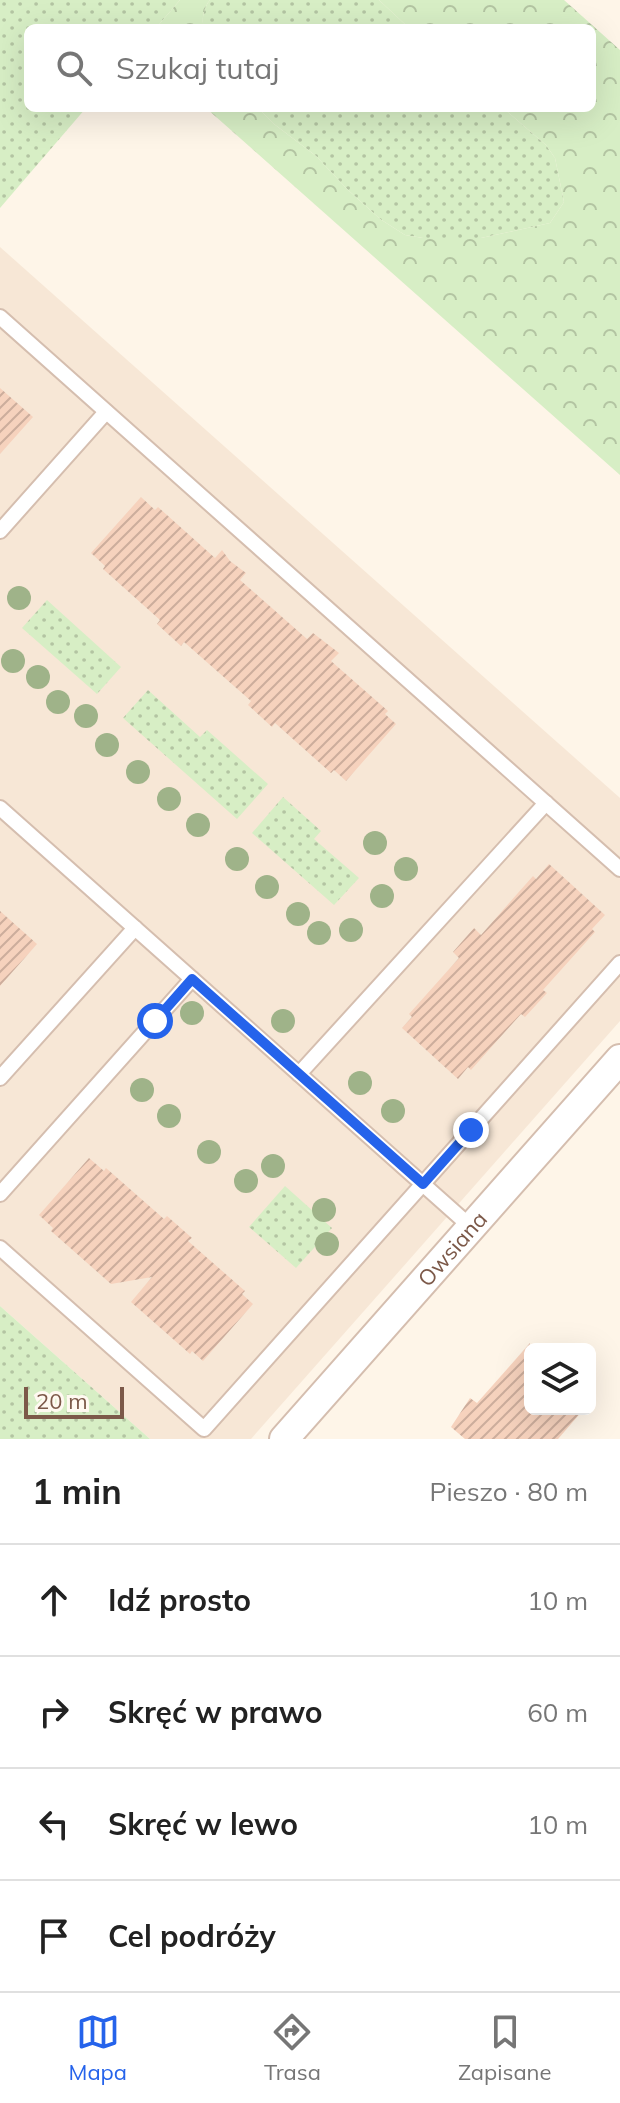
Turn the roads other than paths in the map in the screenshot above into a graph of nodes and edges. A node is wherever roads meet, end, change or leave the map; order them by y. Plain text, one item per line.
1 (0, 317) edge
2 (106, 412) junction
3 (0, 531) edge
4 (546, 803) junction
5 (0, 809) edge
6 (620, 869) edge
7 (135, 928) junction
8 (620, 963) edge
9 (192, 979) junction
10 (620, 1059) edge
11 (299, 1074) junction
12 (0, 1078) edge
13 (423, 1184) junction
14 (0, 1194) edge
15 (471, 1227) junction
16 (0, 1248) edge
17 (284, 1439) edge

1 - 2 lane
2 - 3 lane
2 - 4 lane
4 - 6 lane
4 - 11 lane
5 - 7 lane
7 - 9 lane
7 - 12 lane
8 - 13 lane
9 - 11 lane
9 - 14 lane
10 - 15 street, Owsiana
11 - 13 lane
13 - 15 lane
13 - 16 lane
15 - 17 street, Owsiana

